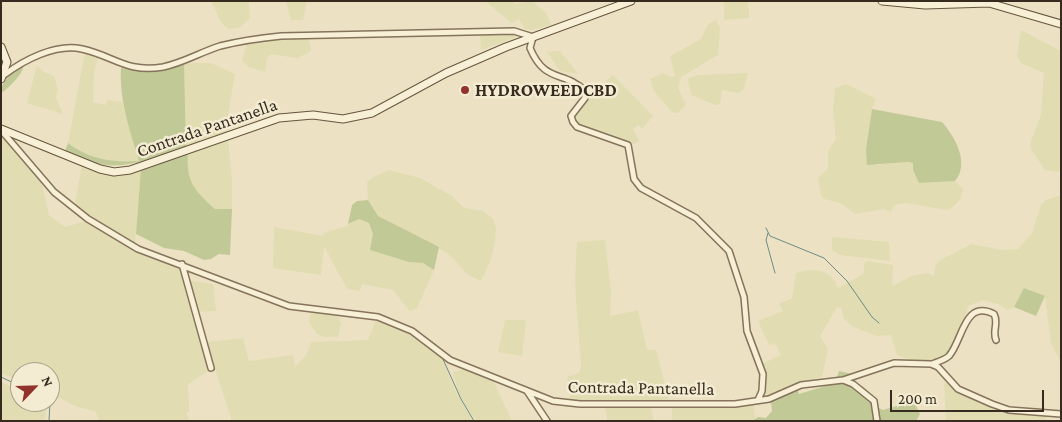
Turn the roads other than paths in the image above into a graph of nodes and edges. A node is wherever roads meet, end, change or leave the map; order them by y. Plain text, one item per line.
1 (631, 1) edge
2 (882, 1) edge
3 (1061, 24) edge
4 (533, 37) junction
5 (1, 47) edge
6 (3, 77) edge
7 (1, 130) edge
8 (182, 264) junction
9 (996, 340) dead end
10 (931, 364) junction
11 (211, 368) dead end
12 (843, 380) junction
13 (526, 390) junction
14 (758, 400) junction
15 (1061, 414) edge
16 (547, 421) edge
17 (877, 421) edge

1 - 4 street, Contrada Pantanella
2 - 3 street
4 - 6 street
4 - 7 street, Contrada Pantanella
4 - 14 street
5 - 6 street
7 - 8 street, Contrada Pantanella
8 - 11 street
8 - 13 street, Contrada Pantanella
9 - 10 street
10 - 12 street, Contrada Pantanella
10 - 15 street
12 - 14 street, Contrada Pantanella
12 - 17 street
13 - 14 street, Contrada Pantanella
13 - 16 street

